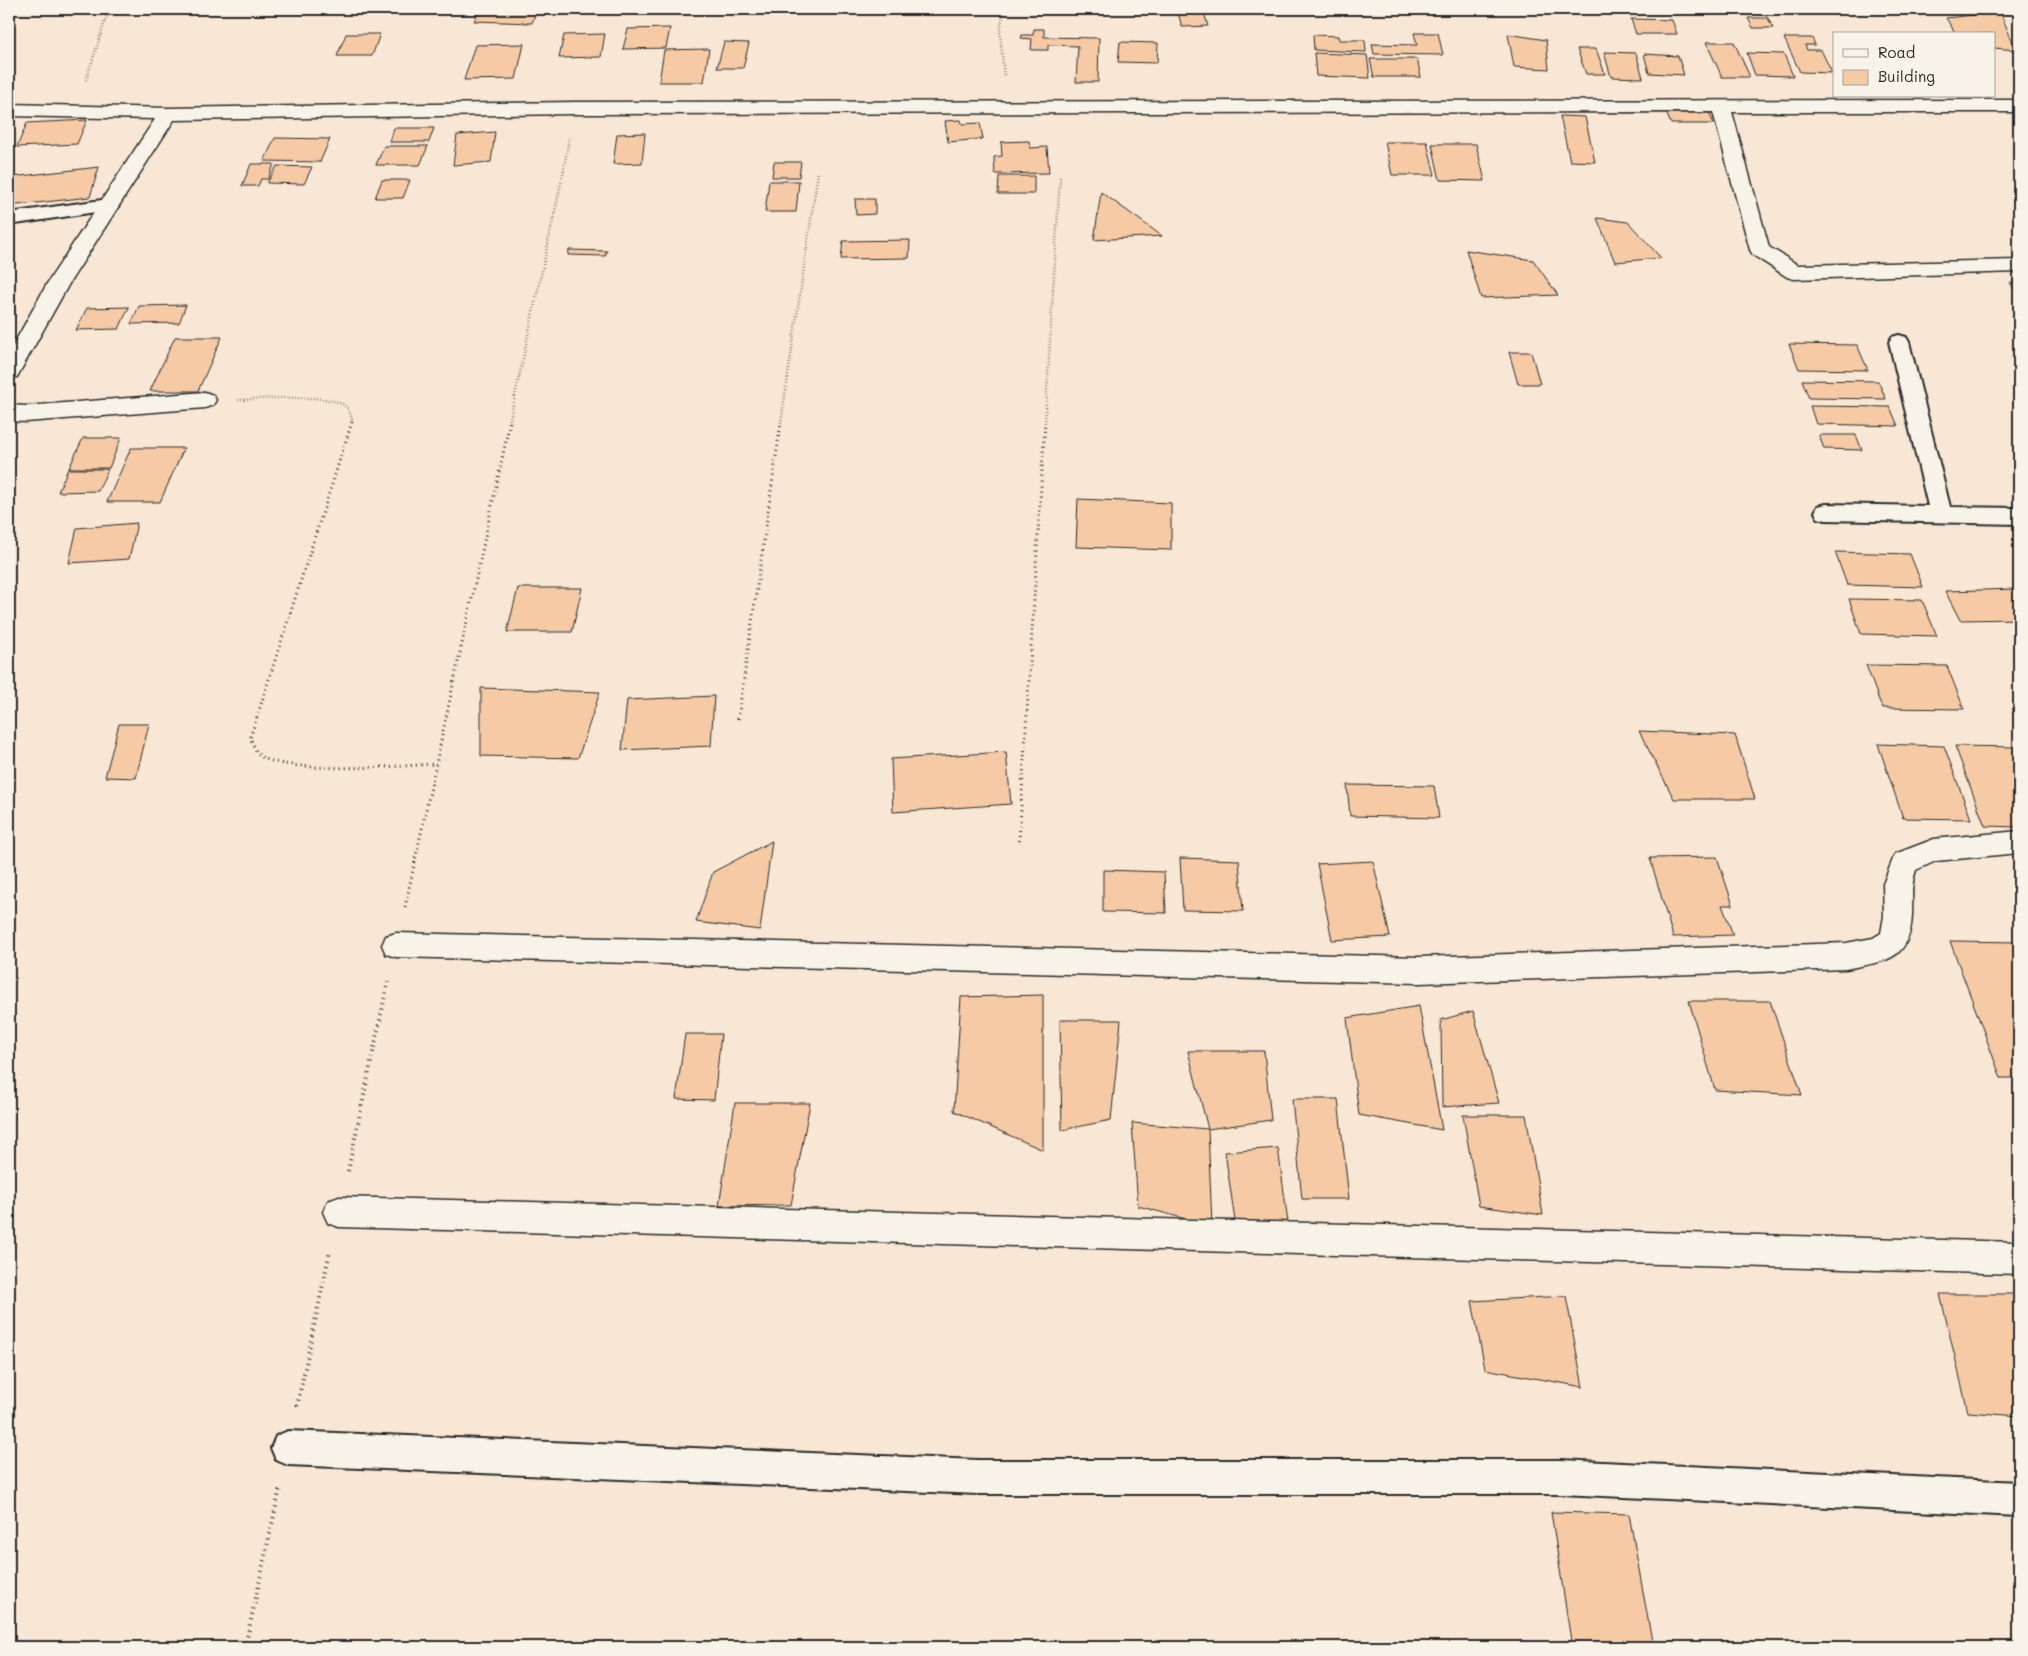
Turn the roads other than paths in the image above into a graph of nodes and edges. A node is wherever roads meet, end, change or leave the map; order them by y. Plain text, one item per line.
1 (1721, 106) junction
2 (2019, 106) edge
3 (9, 110) edge
4 (168, 114) junction
5 (109, 205) junction
6 (9, 219) edge
7 (2019, 266) edge
8 (1899, 342) dead end
9 (9, 372) edge
10 (205, 400) road end
11 (9, 413) edge
12 (1826, 512) dead end
13 (1941, 515) junction
14 (2019, 516) edge
15 (2019, 842) edge
16 (396, 945) road end
17 (339, 1212) road end
18 (2019, 1258) edge
19 (288, 1448) road end
20 (2019, 1500) edge

1 - 2 street
1 - 4 street
1 - 7 street
3 - 4 street
4 - 5 street
5 - 6 lane
5 - 9 street
8 - 13 lane
10 - 11 street
12 - 13 lane
13 - 14 lane
15 - 16 street
17 - 18 street
19 - 20 lane

